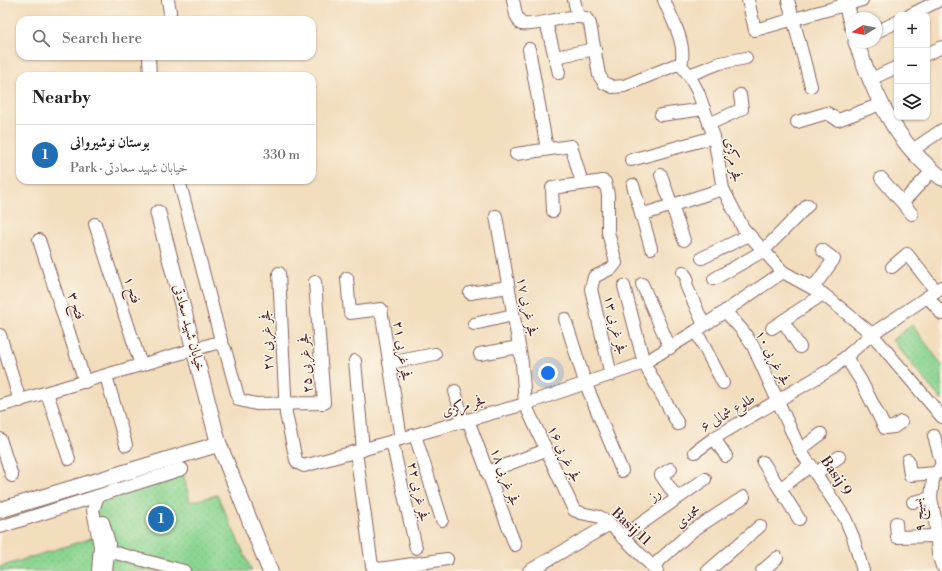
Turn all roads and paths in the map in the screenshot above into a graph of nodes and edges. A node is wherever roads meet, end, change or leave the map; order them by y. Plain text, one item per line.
1 (168, 0) edge
2 (513, 0) edge
3 (574, 0) edge
4 (664, 0) edge
5 (748, 0) edge
6 (788, 0) edge
7 (862, 0) edge
8 (936, 2) dead end
9 (845, 3) edge
10 (916, 12) edge
11 (169, 16) edge
12 (578, 16) junction
13 (794, 20) junction
14 (546, 22) junction
15 (894, 23) edge
16 (882, 29) edge
17 (942, 47) edge
18 (859, 48) edge
19 (529, 49) dead end
20 (595, 49) junction
21 (930, 53) edge
22 (555, 56) junction
23 (746, 58) dead end
24 (149, 60) edge
25 (681, 65) junction
26 (894, 68) edge
27 (150, 72) edge
28 (559, 73) dead end
29 (690, 75) junction
30 (869, 80) junction
31 (811, 86) dead end
32 (740, 95) dead end
33 (881, 104) junction
34 (704, 109) junction
35 (661, 115) dead end
36 (797, 122) dead end
37 (709, 124) junction
38 (942, 130) edge
39 (714, 137) junction
40 (547, 149) junction
41 (911, 150) junction
42 (516, 154) dead end
43 (631, 160) dead end
44 (937, 174) edge
45 (661, 175) dead end
46 (881, 178) dead end
47 (582, 183) junction
48 (180, 184) edge
49 (633, 186) dead end
50 (723, 189) junction
51 (903, 202) junction
52 (671, 206) junction
53 (808, 206) dead end
54 (553, 211) dead end
55 (158, 213) dead end
56 (912, 214) dead end
57 (641, 215) junction
58 (496, 216) dead end
59 (95, 224) dead end
60 (749, 235) junction
61 (39, 240) dead end
62 (684, 240) dead end
63 (651, 248) dead end
64 (822, 250) dead end
65 (763, 251) junction
66 (702, 258) dead end
67 (892, 267) dead end
68 (683, 272) dead end
69 (783, 272) junction
70 (279, 274) dead end
71 (347, 278) dead end
72 (714, 279) dead end
73 (315, 282) dead end
74 (642, 284) dead end
75 (624, 286) dead end
76 (508, 287) junction
77 (818, 291) junction
78 (935, 292) edge
79 (470, 293) dead end
80 (725, 311) junction
81 (942, 314) edge
82 (513, 315) junction
83 (565, 319) dead end
84 (783, 321) junction
85 (474, 324) dead end
86 (700, 328) junction
87 (772, 328) dead end
88 (0, 334) edge
89 (872, 334) junction
90 (219, 344) junction
91 (800, 347) dead end
92 (519, 348) junction
93 (670, 348) junction
94 (194, 350) junction
95 (435, 354) dead end
96 (480, 354) dead end
97 (846, 357) junction
98 (354, 362) dead end
99 (389, 363) junction
100 (644, 363) junction
101 (141, 365) junction
102 (611, 375) junction
103 (106, 376) junction
104 (85, 382) junction
105 (585, 382) junction
106 (723, 383) dead end
107 (455, 391) dead end
108 (47, 393) junction
109 (20, 400) junction
110 (778, 401) junction
111 (286, 404) junction
112 (525, 404) junction
113 (0, 406) edge
114 (942, 417) edge
115 (465, 421) junction
116 (901, 422) dead end
117 (678, 424) dead end
118 (820, 434) dead end
119 (415, 435) junction
120 (934, 436) dead end
121 (714, 438) junction
122 (0, 439) edge
123 (396, 441) junction
124 (126, 445) dead end
125 (220, 445) junction
126 (546, 450) junction
127 (800, 450) junction
128 (360, 451) junction
129 (695, 452) dead end
130 (726, 456) dead end
131 (838, 457) dead end
132 (69, 459) dead end
133 (908, 460) dead end
134 (763, 462) dead end
135 (940, 467) edge
136 (182, 469) dead end
137 (671, 469) dead end
138 (813, 469) junction
139 (622, 471) dead end
140 (487, 472) junction
141 (12, 476) dead end
142 (706, 479) dead end
143 (780, 489) junction
144 (98, 496) junction
145 (744, 497) dead end
146 (677, 498) junction
147 (931, 498) junction
148 (913, 502) dead end
149 (0, 510) edge
150 (581, 514) joint
151 (799, 519) dead end
152 (442, 520) dead end
153 (896, 523) dead end
154 (610, 524) junction
155 (760, 526) dead end
156 (0, 527) edge
157 (936, 536) junction
158 (622, 537) junction
159 (514, 545) dead end
160 (416, 548) dead end
161 (108, 551) junction
162 (447, 559) dead end
163 (942, 566) edge
164 (655, 569) edge
165 (98, 571) edge
166 (106, 571) edge
167 (184, 571) edge
168 (270, 571) edge
169 (529, 571) edge
170 (708, 571) edge
171 (863, 571) edge

1 - 11 street
2 - 14 street
3 - 12 street
4 - 25 street
5 - 13 street
6 - 13 street
7 - 9 street
8 - 10 street
9 - 13 street
12 - 14 street
12 - 20 street
13 - 31 street
14 - 22 street
15 - 16 street
17 - 21 street
18 - 30 main road
19 - 40 street
20 - 22 street
20 - 25 street
22 - 28 street
23 - 29 street
24 - 27 street
25 - 29 street, فجر مرکزی
26 - 30 street
29 - 34 street, فجر مرکزی
30 - 33 main road
32 - 37 street
33 - 36 street
33 - 41 main road
34 - 35 street
34 - 37 street, فجر مرکزی
37 - 39 street, فجر مرکزی
38 - 41 street
39 - 43 street
39 - 50 street, فجر مرکزی
40 - 42 street
40 - 47 street
41 - 44 main road
44 - 51 street
45 - 52 street
46 - 51 street
47 - 54 street, فجر غربی ۱۳
47 - 102 street, فجر غربی ۱۳
48 - 90 street
49 - 57 street
50 - 52 street
50 - 60 street, فجر مرکزی
51 - 56 street
52 - 57 street
52 - 62 street
53 - 65 street
55 - 94 main road, خیابان شهید سعادتی
57 - 63 street
58 - 76 street, فجر غربی ۱۷
59 - 101 street, فتح ۱
60 - 65 street, فجر مرکزی
60 - 66 street
61 - 104 street, فتح ۳
64 - 77 street
65 - 69 street, فجر مرکزی
65 - 72 street
67 - 78 street
68 - 86 street
69 - 77 street, فجر مرکزی
69 - 80 street, فجر مرکزی
70 - 111 street, فجر غربی ۲۷
71 - 99 street, فجر غربی ۲۱
73 - 111 street, فجر غربی ۲۵
74 - 93 street
75 - 100 street
76 - 79 street
76 - 82 street, فجر غربی ۱۷
77 - 84 street
77 - 89 street, فجر مرکزی
78 - 81 street
78 - 89 street
80 - 86 street, فجر مرکزی
80 - 110 street, فجر غربی ۱۰
82 - 85 street
82 - 92 street, فجر غربی ۱۷
83 - 105 street
84 - 87 street
84 - 91 street
86 - 93 street, فجر مرکزی
86 - 106 street
88 - 109 street
89 - 97 street, طلوع شمالی ۶
89 - 114 street, فجر مرکزی
90 - 94 street
90 - 111 street
92 - 96 street
92 - 112 street, فجر غربی ۱۷
93 - 100 street, فجر مرکزی
94 - 101 street
94 - 125 main road, خیابان شهید سعادتی
95 - 99 street
97 - 110 street, طلوع شمالی ۶
97 - 116 street
98 - 128 street
99 - 123 street, فجر غربی ۲۱
100 - 102 street, فجر مرکزی
100 - 117 street
101 - 103 street
102 - 105 street, فجر مرکزی
103 - 104 street
103 - 124 street
104 - 108 street
105 - 112 street, فجر مرکزی
105 - 139 street
107 - 115 street, فجر غربی ۱۸
108 - 109 street
108 - 132 street
109 - 113 street
110 - 121 street, طلوع شمالی ۶
110 - 127 street, Basij 9
111 - 128 street, فجر مرکزی
112 - 115 street, فجر مرکزی
112 - 126 street, فجر غربی ۱۶
115 - 119 street, فجر مرکزی
115 - 140 street, فجر غربی ۱۸
118 - 127 street
119 - 123 street, فجر مرکزی
119 - 152 street
120 - 135 street
121 - 129 street, طلوع شمالی ۶
121 - 130 street
122 - 141 street
123 - 128 street, فجر مرکزی
123 - 160 street, فجر غربی ۲۲
125 - 149 main road
125 - 168 main road, خیابان شهید سعادتی
126 - 140 street
126 - 150 street, فجر غربی ۱۶
127 - 138 street, Basij 9
128 - 162 street
131 - 138 street
133 - 135 street
134 - 143 street
135 - 147 street, بسیج ۹
136 - 144 street
137 - 146 street
138 - 143 street
138 - 171 street, Basij 9
140 - 159 street, فجر غربی ۱۸
142 - 146 street, رز
143 - 151 street
144 - 156 street
144 - 161 street
144 - 165 street
145 - 164 street, محمدی
146 - 158 street, رز
147 - 148 street
147 - 157 street, بسیج ۹
150 - 154 street, Basij 11
153 - 157 street
154 - 158 street, Basij 11
154 - 169 street
155 - 170 street
157 - 163 street, بسیج ۹
158 - 164 street, Basij 11
161 - 166 street
161 - 167 street

